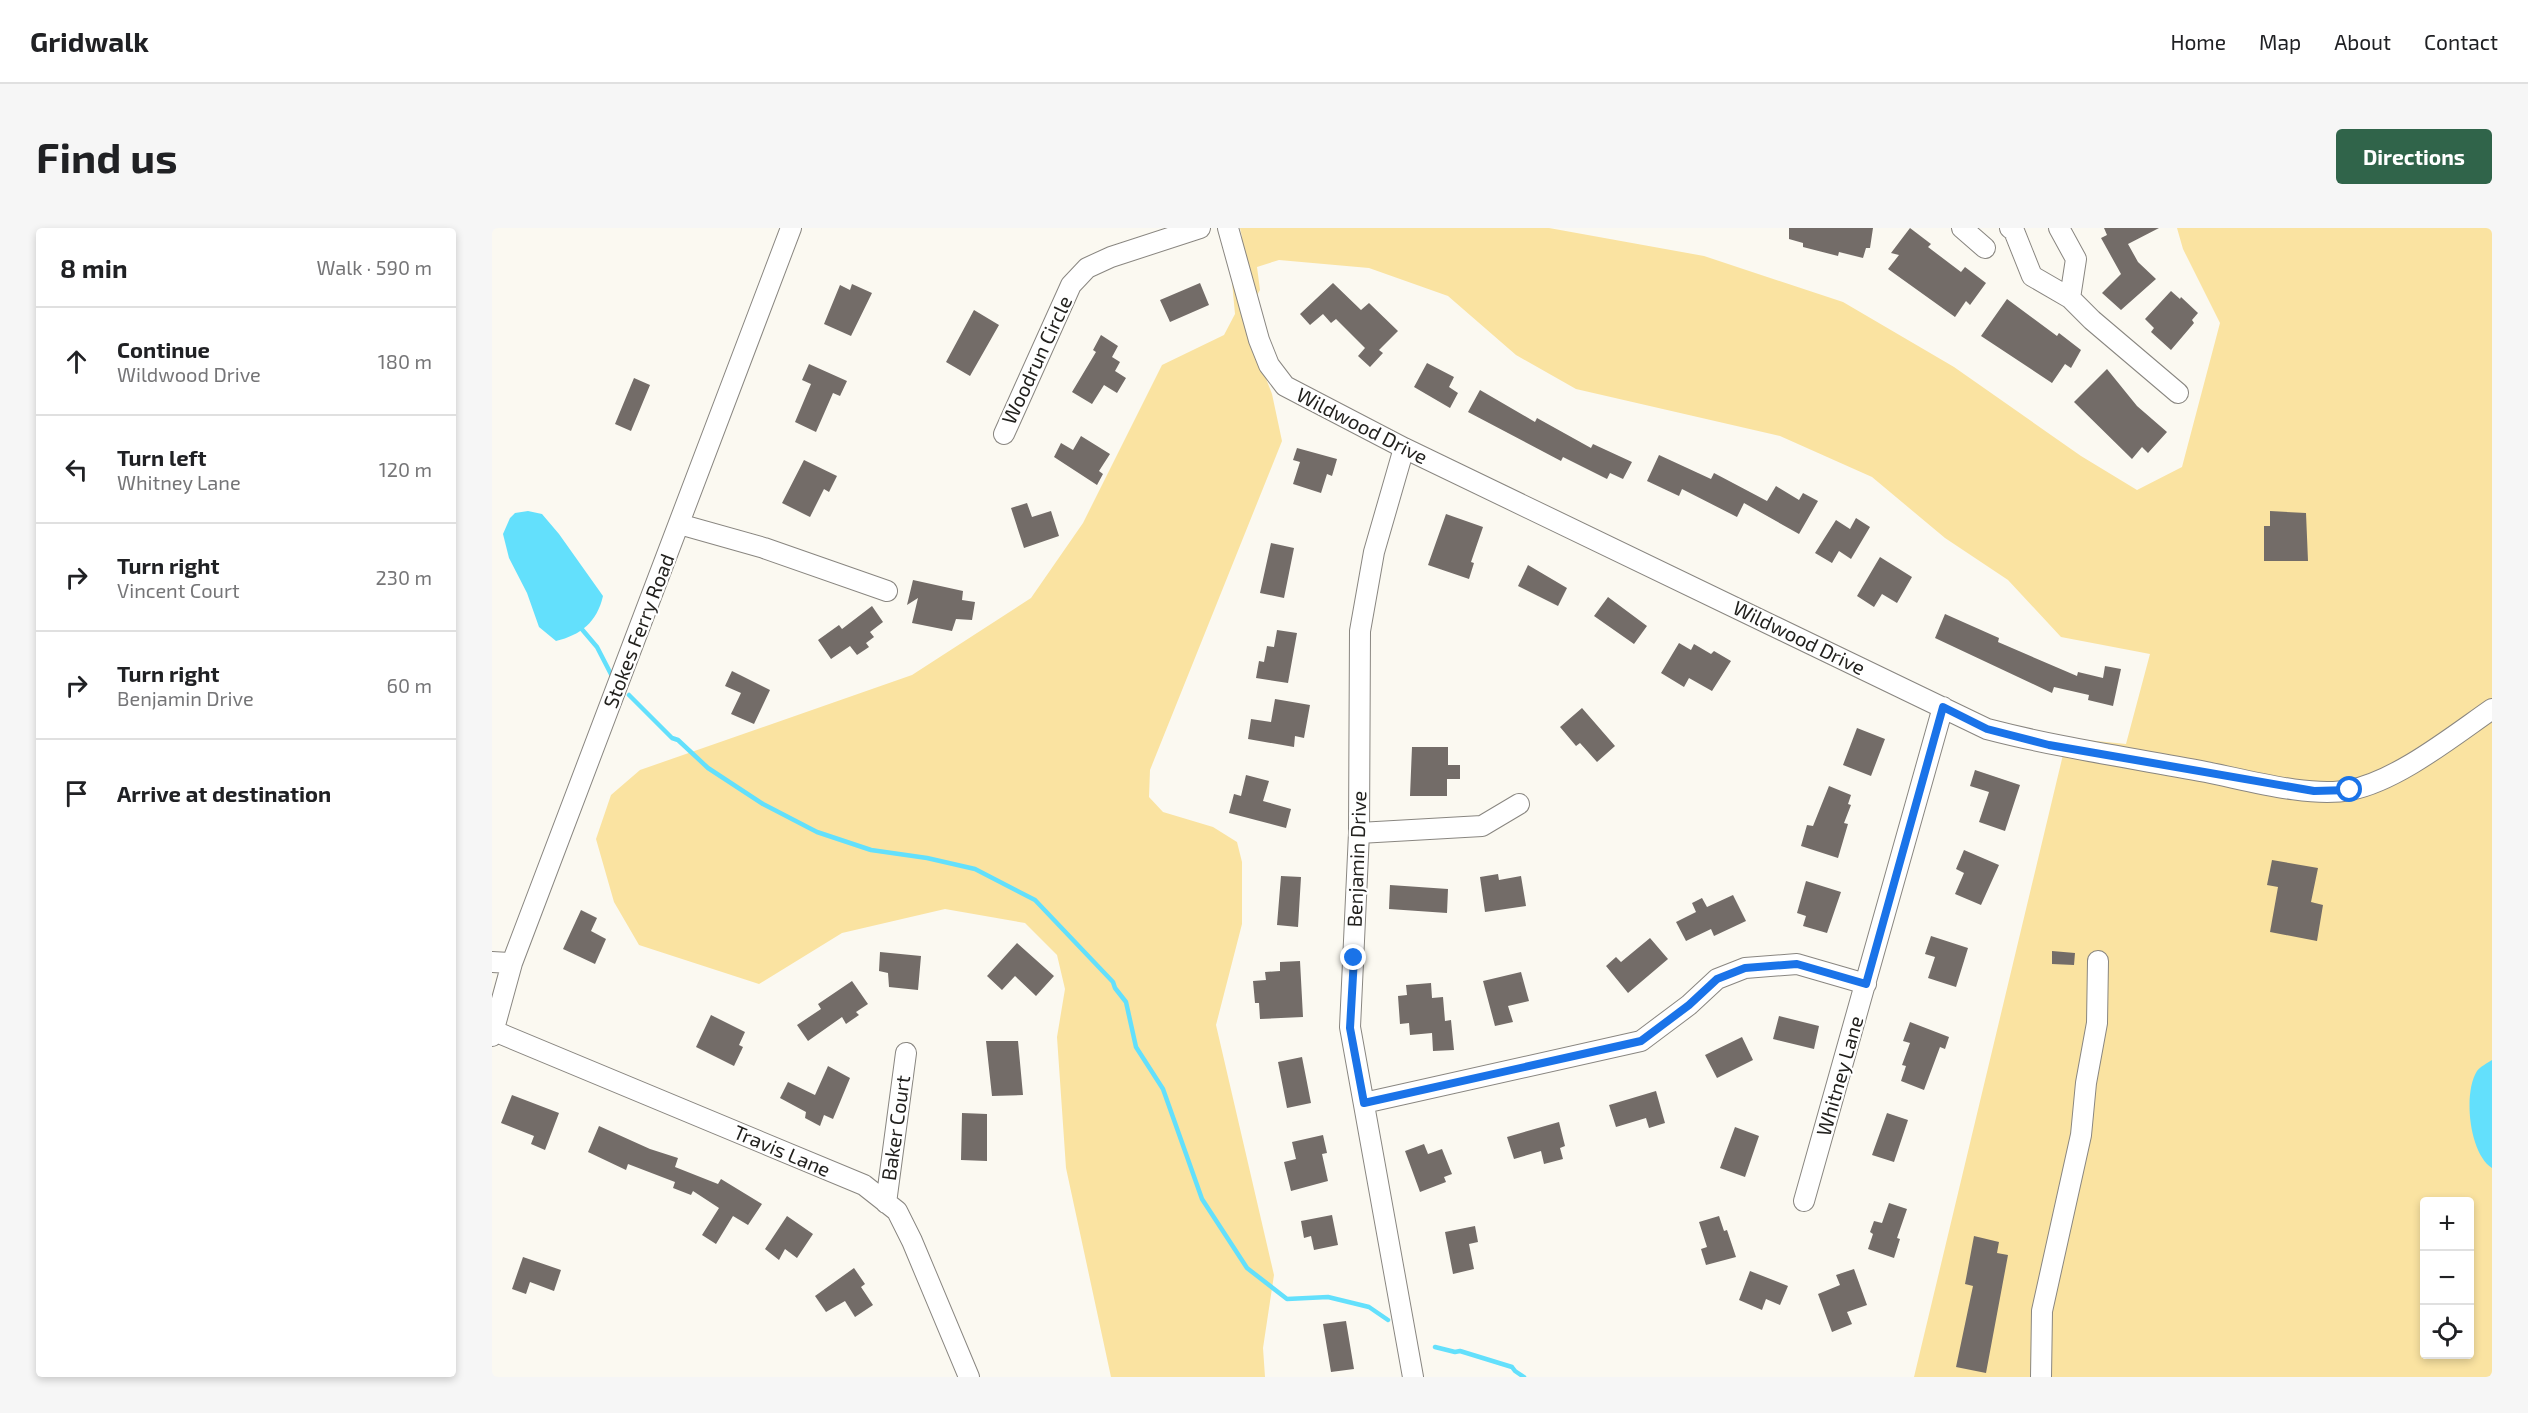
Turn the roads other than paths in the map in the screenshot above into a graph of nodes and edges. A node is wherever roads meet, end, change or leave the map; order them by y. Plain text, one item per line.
1 (791, 228) edge
2 (1200, 228) edge
3 (1228, 228) edge
4 (2010, 228) edge
5 (2059, 228) edge
6 (1968, 230) edge
7 (1985, 248) dead end
8 (2070, 298) junction
9 (2178, 393) dead end
10 (1004, 434) dead end
11 (1404, 448) junction
12 (679, 524) junction
13 (887, 591) dead end
14 (1943, 707) junction
15 (2492, 709) edge
16 (1519, 804) dead end
17 (1359, 833) junction
18 (2098, 961) dead end
19 (492, 962) edge
20 (512, 963) junction
21 (1866, 984) junction
22 (493, 1034) edge
23 (906, 1053) dead end
24 (1364, 1103) junction
25 (1804, 1201) dead end
26 (886, 1203) junction
27 (969, 1377) edge
28 (1413, 1377) edge
29 (2040, 1377) edge

1 - 12 street, Stokes Ferry Road
2 - 10 street, Woodrun Circle
3 - 11 street, Wildwood Drive
4 - 8 street
5 - 8 street
6 - 7 street
8 - 9 street
11 - 14 street, Wildwood Drive
11 - 17 street, Benjamin Drive
12 - 13 street
12 - 20 street, Stokes Ferry Road
14 - 15 street, Wildwood Drive
14 - 21 street, Whitney Lane
16 - 17 street
17 - 24 street, Benjamin Drive
18 - 29 street
19 - 20 street
20 - 22 street, Stokes Ferry Road
21 - 24 street
21 - 25 street, Whitney Lane
22 - 26 street, Travis Lane
23 - 26 street, Baker Court
24 - 28 street, Benjamin Drive
26 - 27 street, Travis Lane

